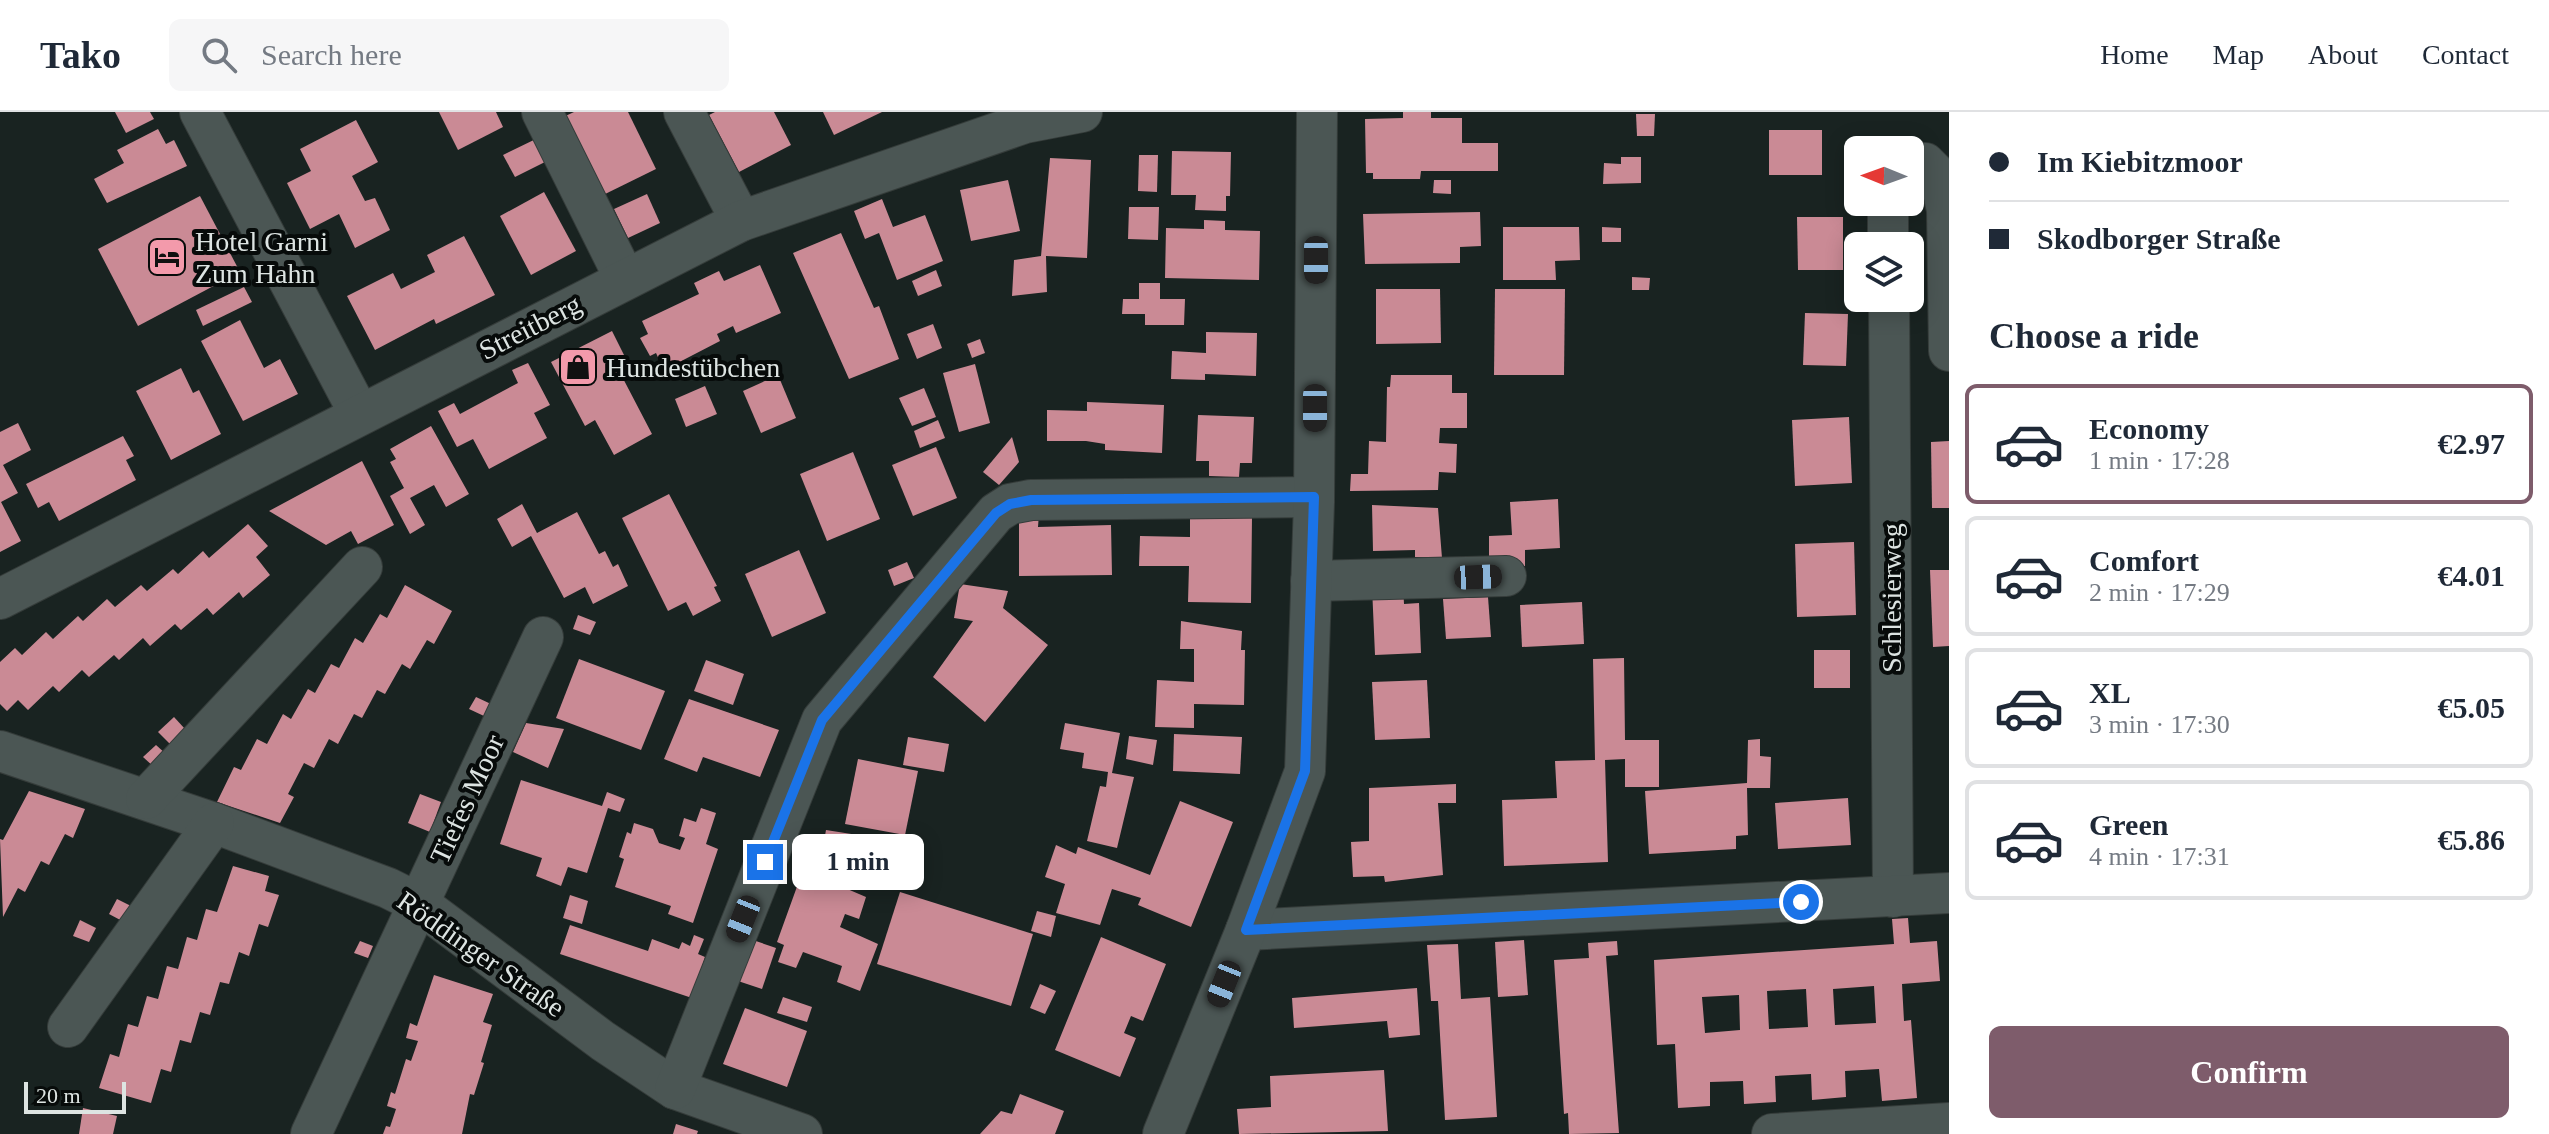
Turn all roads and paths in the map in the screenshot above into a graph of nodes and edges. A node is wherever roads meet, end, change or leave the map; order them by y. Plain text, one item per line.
1 (200, 112) edge
2 (542, 112) edge
3 (684, 112) edge
4 (1082, 112) edge
5 (1317, 112) edge
6 (1924, 163) edge
7 (741, 221) junction
8 (625, 279) junction
9 (1889, 312) edge
10 (1949, 351) edge
11 (359, 413) junction
12 (1314, 497) junction
13 (362, 567) dead end
14 (1506, 576) dead end
15 (1311, 581) junction
16 (0, 599) edge
17 (543, 637) dead end
18 (4, 758) edge
19 (146, 799) junction
20 (214, 823) junction
21 (1949, 893) edge
22 (1893, 897) junction
23 (418, 903) junction
24 (1246, 930) junction
25 (68, 1027) dead end
26 (675, 1089) junction
27 (1949, 1123) edge
28 (311, 1134) edge
29 (802, 1134) edge
30 (1163, 1134) edge
31 (1772, 1134) edge

1 - 11 street
2 - 8 street
3 - 7 street
4 - 7 street, Streitberg
5 - 12 street
6 - 10 street
7 - 8 street, Streitberg
8 - 11 street, Streitberg
9 - 22 street, Schlesierweg
11 - 16 street, Streitberg
12 - 15 street
12 - 26 street
13 - 19 street
14 - 15 street
15 - 24 street
17 - 23 street, Tiefes Moor
18 - 19 street, Röddinger Straße
19 - 20 street, Röddinger Straße
20 - 23 street, Röddinger Straße
20 - 25 street
21 - 22 street
22 - 24 street
23 - 26 street, Röddinger Straße
23 - 28 street, Tiefes Moor
24 - 30 street
26 - 29 street, Röddinger Straße
27 - 31 street

